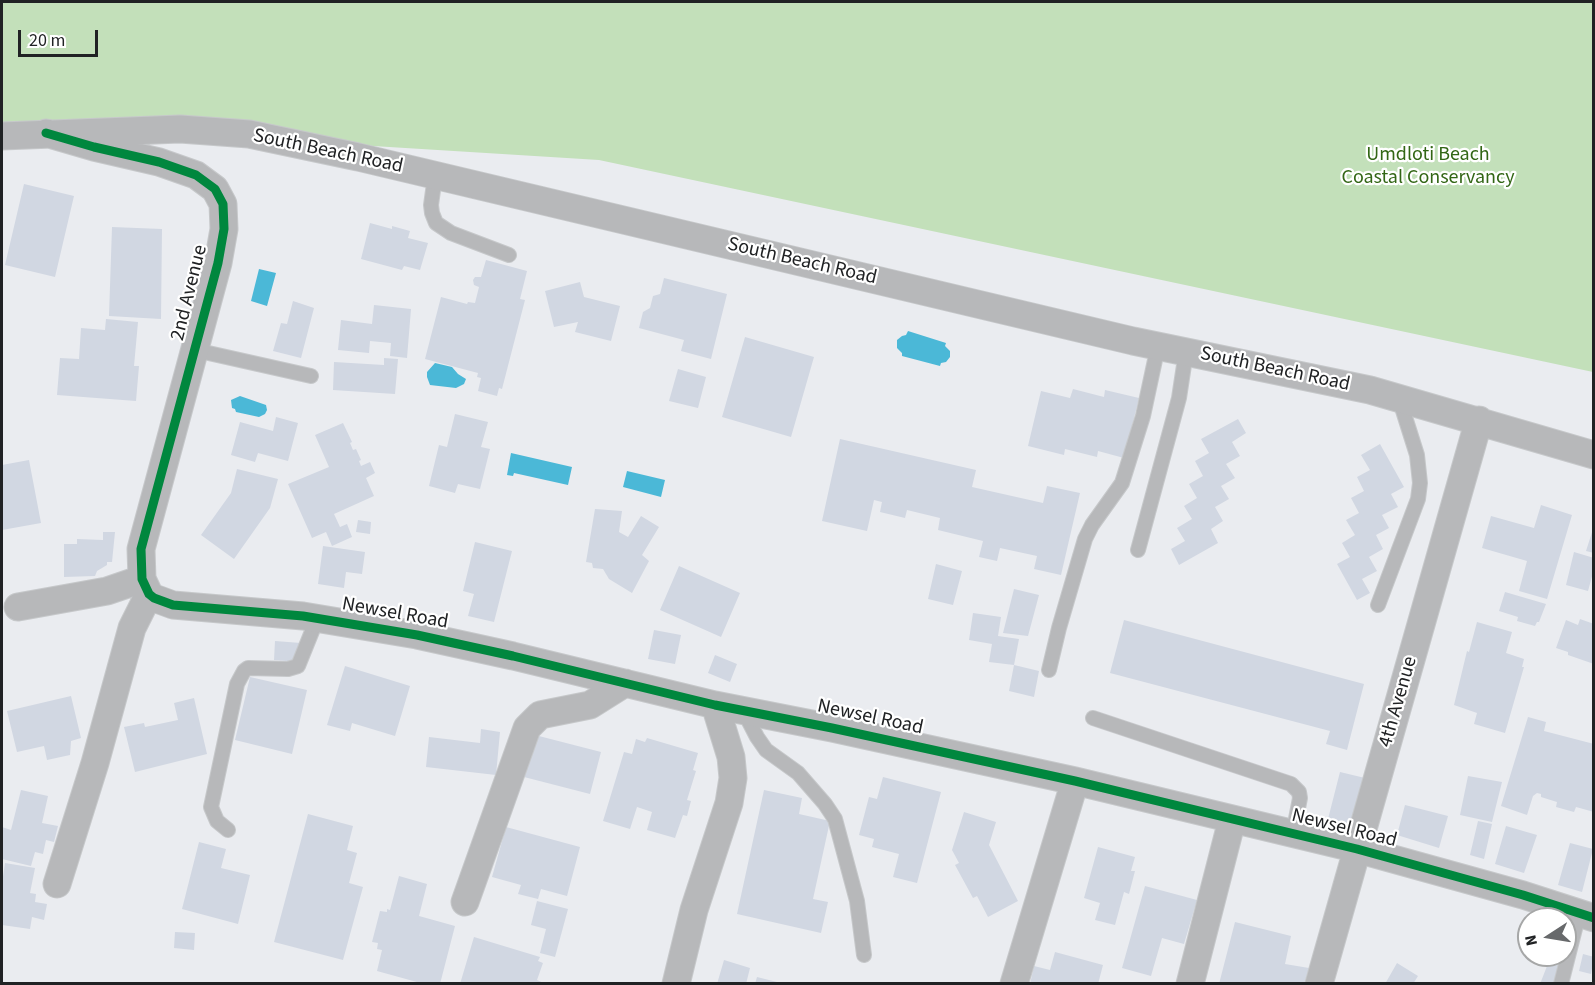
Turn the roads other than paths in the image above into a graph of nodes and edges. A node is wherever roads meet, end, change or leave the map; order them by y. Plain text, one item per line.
1 (46, 133) junction
2 (2, 136) edge
3 (435, 176) junction
4 (508, 255) dead end
5 (1158, 346) junction
6 (195, 350) junction
7 (1186, 352) junction
8 (311, 376) dead end
9 (1399, 398) junction
10 (1479, 420) junction
11 (1593, 455) edge
12 (1138, 550) dead end
13 (146, 587) junction
14 (1378, 605) dead end
15 (18, 607) dead end
16 (317, 619) junction
17 (1049, 669) dead end
18 (625, 683) junction
19 (715, 705) junction
20 (743, 710) junction
21 (1093, 718) dead end
22 (1075, 781) junction
23 (1232, 820) junction
24 (228, 830) dead end
25 (1293, 834) junction
26 (1357, 849) junction
27 (57, 884) dead end
28 (465, 902) dead end
29 (1586, 915) edge
30 (864, 955) dead end
31 (676, 984) edge
32 (1014, 984) edge
33 (1190, 984) edge
34 (1319, 984) edge
35 (1561, 984) edge

1 - 2 street, South Beach Road
1 - 3 street, South Beach Road
1 - 6 street, 2nd Avenue
3 - 4 lane
3 - 5 street, South Beach Road
5 - 7 street, South Beach Road
5 - 17 lane
6 - 8 lane
6 - 13 street, 2nd Avenue
7 - 9 street, South Beach Road
7 - 12 lane
9 - 10 street, South Beach Road
9 - 14 lane
10 - 11 street, South Beach Road
10 - 26 street, 4th Avenue
13 - 15 street
13 - 16 street, Newsel Road
13 - 27 street
16 - 18 street, Newsel Road
16 - 24 lane
18 - 19 street, Newsel Road
18 - 28 street
19 - 20 street, Newsel Road
19 - 31 street
20 - 22 street, Newsel Road
20 - 30 lane
21 - 25 lane
22 - 23 street, Newsel Road
22 - 32 street
23 - 25 street, Newsel Road
23 - 33 street
25 - 26 street, Newsel Road
26 - 29 street, Newsel Road
26 - 34 street, 4th Avenue
29 - 35 lane

